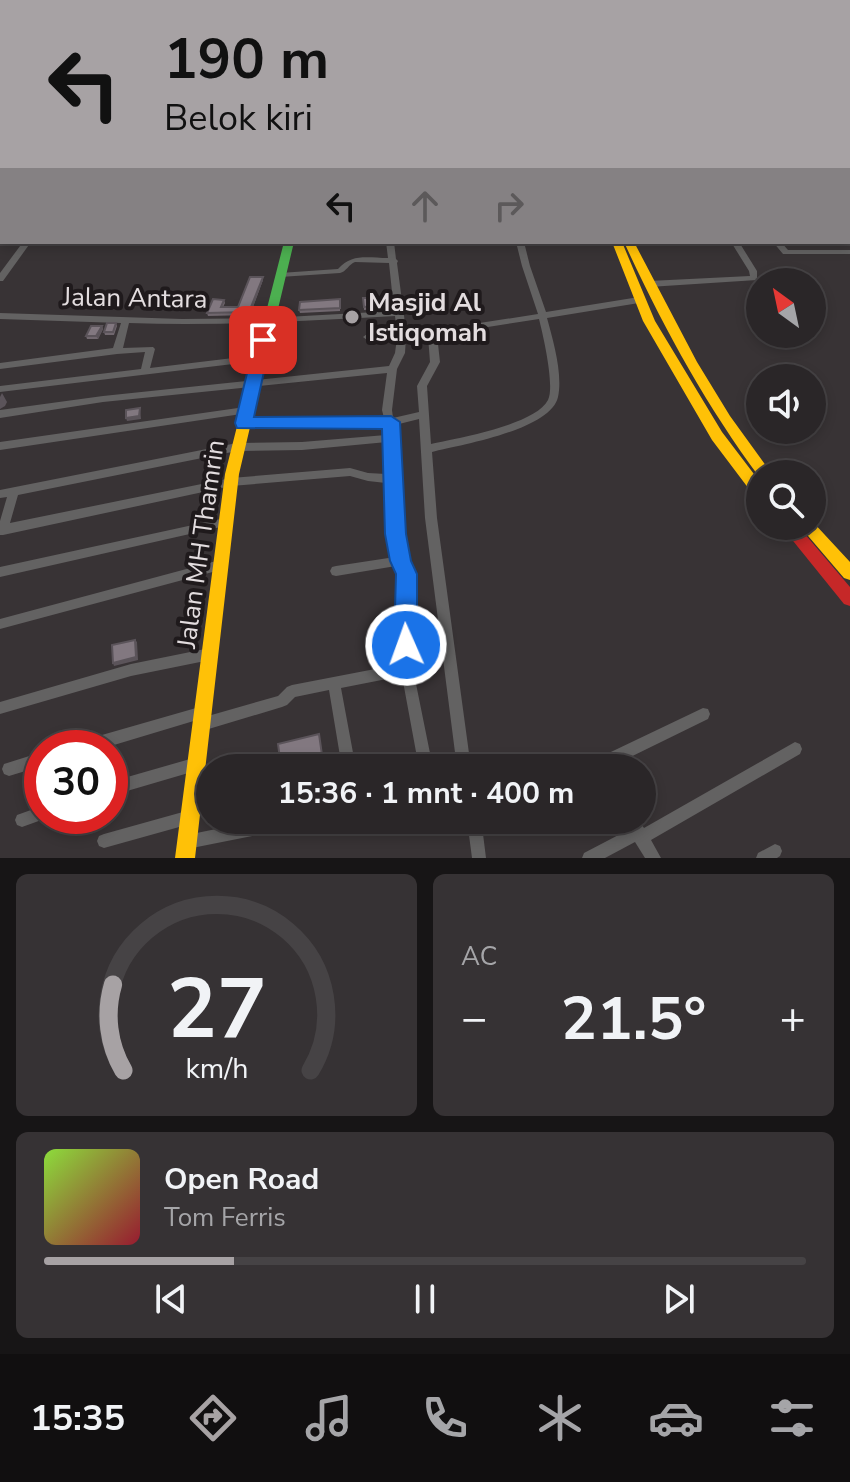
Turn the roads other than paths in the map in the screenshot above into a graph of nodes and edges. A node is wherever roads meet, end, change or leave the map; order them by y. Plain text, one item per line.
1 (807, 0) edge
2 (827, 0) edge
3 (26, 244) edge
4 (288, 244) edge
5 (390, 244) edge
6 (521, 244) edge
7 (618, 244) edge
8 (629, 244) edge
9 (736, 244) edge
10 (779, 244) edge
11 (850, 252) edge
12 (394, 261) junction
13 (633, 266) junction
14 (280, 275) junction
15 (0, 279) edge
16 (649, 284) junction
17 (639, 300) junction
18 (399, 313) junction
19 (0, 316) edge
20 (542, 316) junction
21 (666, 318) junction
22 (126, 320) junction
23 (268, 321) junction
24 (649, 321) junction
25 (432, 333) junction
26 (402, 336) junction
27 (367, 337) dead end
28 (117, 351) junction
29 (258, 358) junction
30 (0, 366) edge
31 (392, 369) junction
32 (145, 371) junction
33 (252, 382) junction
34 (703, 382) junction
35 (686, 383) junction
36 (0, 389) edge
37 (0, 414) edge
38 (424, 414) junction
39 (244, 417) junction
40 (391, 422) junction
41 (392, 438) junction
42 (0, 446) edge
43 (237, 447) junction
44 (428, 449) junction
45 (754, 460) edge
46 (746, 474) edge
47 (391, 479) junction
48 (231, 482) junction
49 (14, 491) junction
50 (0, 494) edge
51 (225, 522) junction
52 (2, 530) edge
53 (801, 540) edge
54 (821, 540) edge
55 (401, 561) junction
56 (220, 565) junction
57 (336, 571) dead end
58 (0, 572) edge
59 (850, 573) edge
60 (850, 599) edge
61 (0, 624) edge
62 (210, 654) junction
63 (407, 669) junction
64 (334, 683) junction
65 (0, 708) edge
66 (703, 714) dead end
67 (203, 718) junction
68 (128, 736) edge
69 (795, 749) dead end
70 (198, 754) edge
71 (346, 754) edge
72 (423, 754) edge
73 (462, 754) edge
74 (623, 754) edge
75 (24, 764) edge
76 (196, 764) edge
77 (9, 769) dead end
78 (196, 772) edge
79 (128, 784) edge
80 (190, 817) junction
81 (656, 820) edge
82 (245, 834) edge
83 (476, 834) edge
84 (629, 834) edge
85 (639, 834) edge
86 (104, 841) dead end
87 (186, 850) edge
88 (479, 858) edge
89 (589, 858) edge
90 (654, 858) edge

1 - 2 street
3 - 15 street
4 - 14 main road, Jalan MH Thamrin
5 - 12 street
6 - 20 street
7 - 13 main road
8 - 13 main road
9 - 16 street
10 - 11 street
12 - 14 street
12 - 18 street
13 - 16 main road
13 - 17 main road
14 - 23 main road, Jalan MH Thamrin
16 - 21 main road
17 - 20 street
17 - 24 main road
18 - 23 street, Jalan Antara
18 - 26 street
19 - 22 street, Jalan Antara
20 - 25 street
20 - 44 street
21 - 24 main road
21 - 34 main road
22 - 23 street, Jalan Antara
22 - 28 street
23 - 29 main road, Jalan MH Thamrin
24 - 35 main road
25 - 26 street
25 - 38 street
26 - 27 street
26 - 31 street
28 - 30 street
28 - 32 street
29 - 32 street
29 - 33 main road, Jalan MH Thamrin
31 - 33 street
31 - 40 street
32 - 36 street
33 - 37 street
33 - 39 main road, Jalan MH Thamrin
34 - 35 main road
34 - 45 main road
35 - 46 main road
38 - 40 street
38 - 44 street
39 - 40 street
39 - 42 street
39 - 43 main road, Jalan MH Thamrin
40 - 41 street
41 - 43 street
41 - 47 street
43 - 48 main road, Jalan MH Thamrin
43 - 49 street
44 - 73 street
47 - 48 street
47 - 55 street
48 - 51 main road, Jalan MH Thamrin
48 - 52 street
49 - 50 street
49 - 52 street
51 - 56 main road, Jalan MH Thamrin
51 - 58 street
53 - 60 main road
54 - 59 main road
55 - 57 street
55 - 63 street
56 - 61 street
56 - 62 main road, Jalan MH Thamrin
62 - 65 street
62 - 67 main road, Jalan MH Thamrin
63 - 64 street
63 - 72 street
64 - 67 street
64 - 71 street
66 - 74 street
67 - 68 street
67 - 70 main road, Jalan MH Thamrin
69 - 81 street
75 - 77 street
76 - 79 street
78 - 80 main road, Jalan MH Thamrin
80 - 86 street
80 - 87 main road, Jalan MH Thamrin
82 - 87 street
83 - 88 street
84 - 89 street
85 - 90 street

